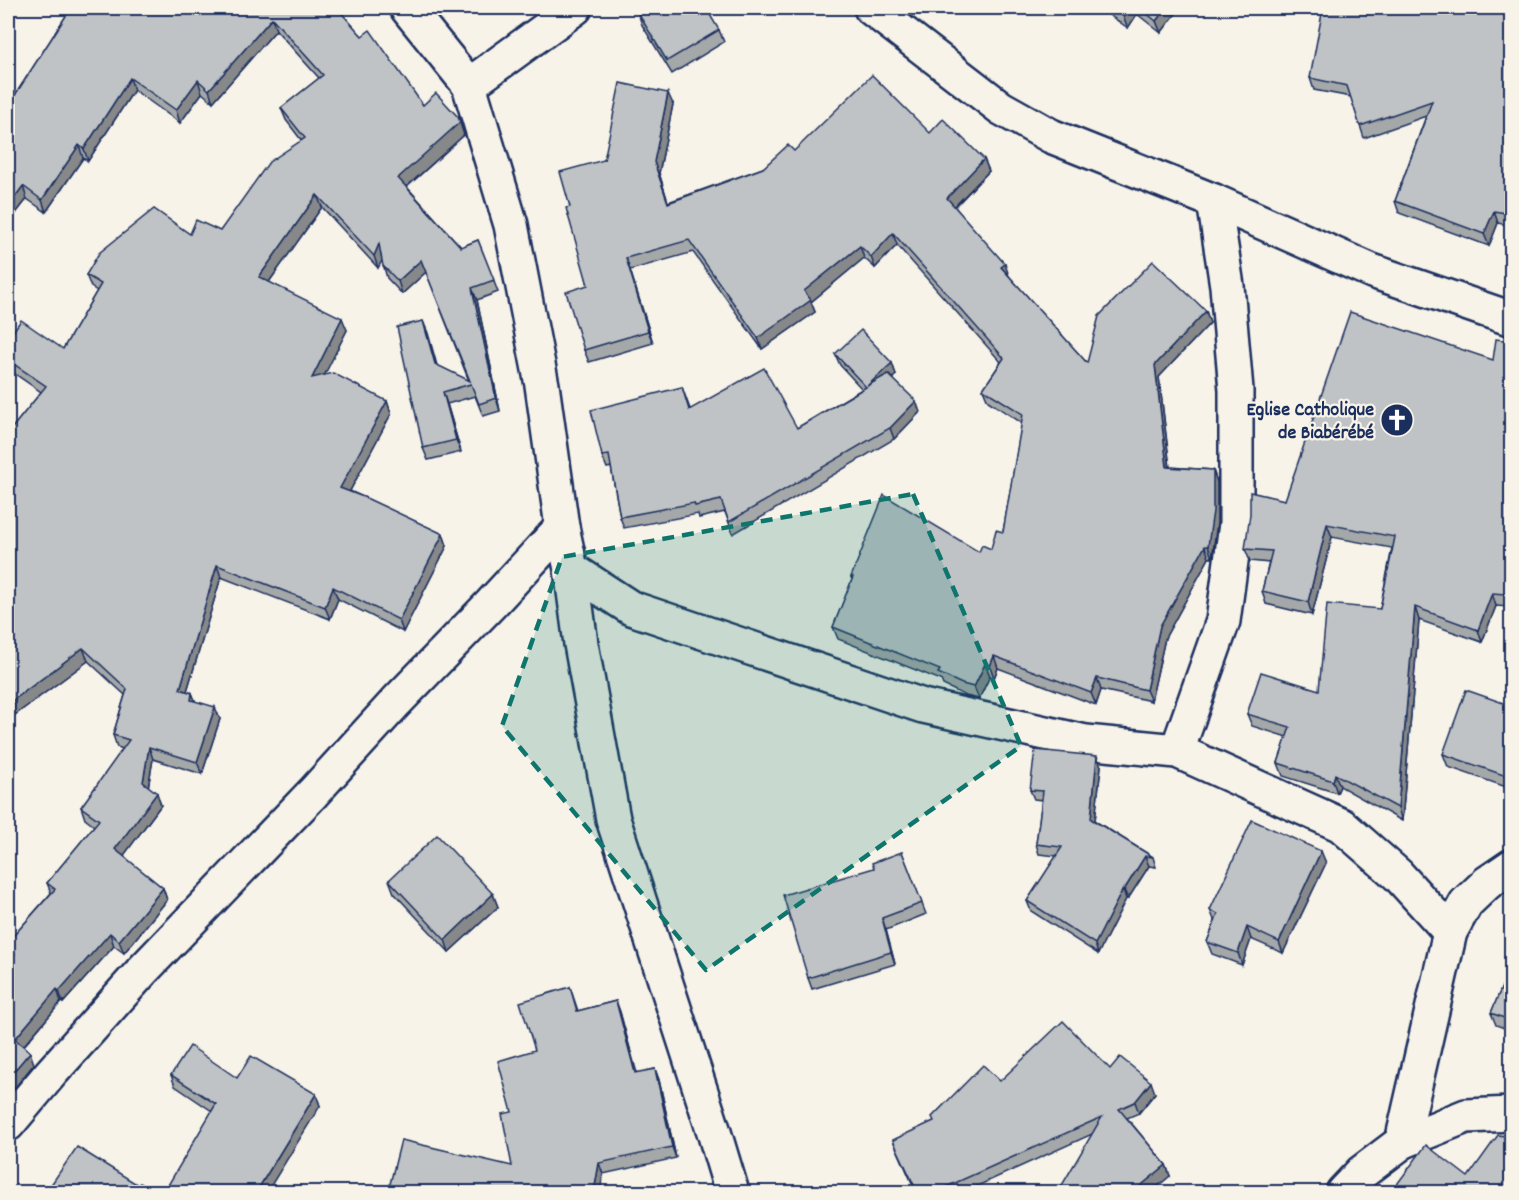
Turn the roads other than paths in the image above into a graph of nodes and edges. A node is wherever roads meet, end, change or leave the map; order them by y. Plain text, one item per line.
1 (408, 8) edge
2 (575, 8) edge
3 (871, 8) edge
4 (469, 85) junction
5 (1214, 201) junction
6 (1512, 319) edge
7 (562, 527) junction
8 (571, 569) junction
9 (1177, 751) junction
10 (1512, 866) edge
11 (1450, 932) junction
12 (1512, 1114) edge
13 (8, 1124) edge
14 (1402, 1142) junction
15 (732, 1192) edge
16 (1343, 1192) edge

1 - 4 street
2 - 4 street
3 - 5 street
4 - 7 street
5 - 6 street
5 - 9 street
7 - 8 street
7 - 13 street
8 - 9 street
8 - 15 street
9 - 11 street
10 - 11 street
11 - 14 street
12 - 14 street
14 - 16 street

